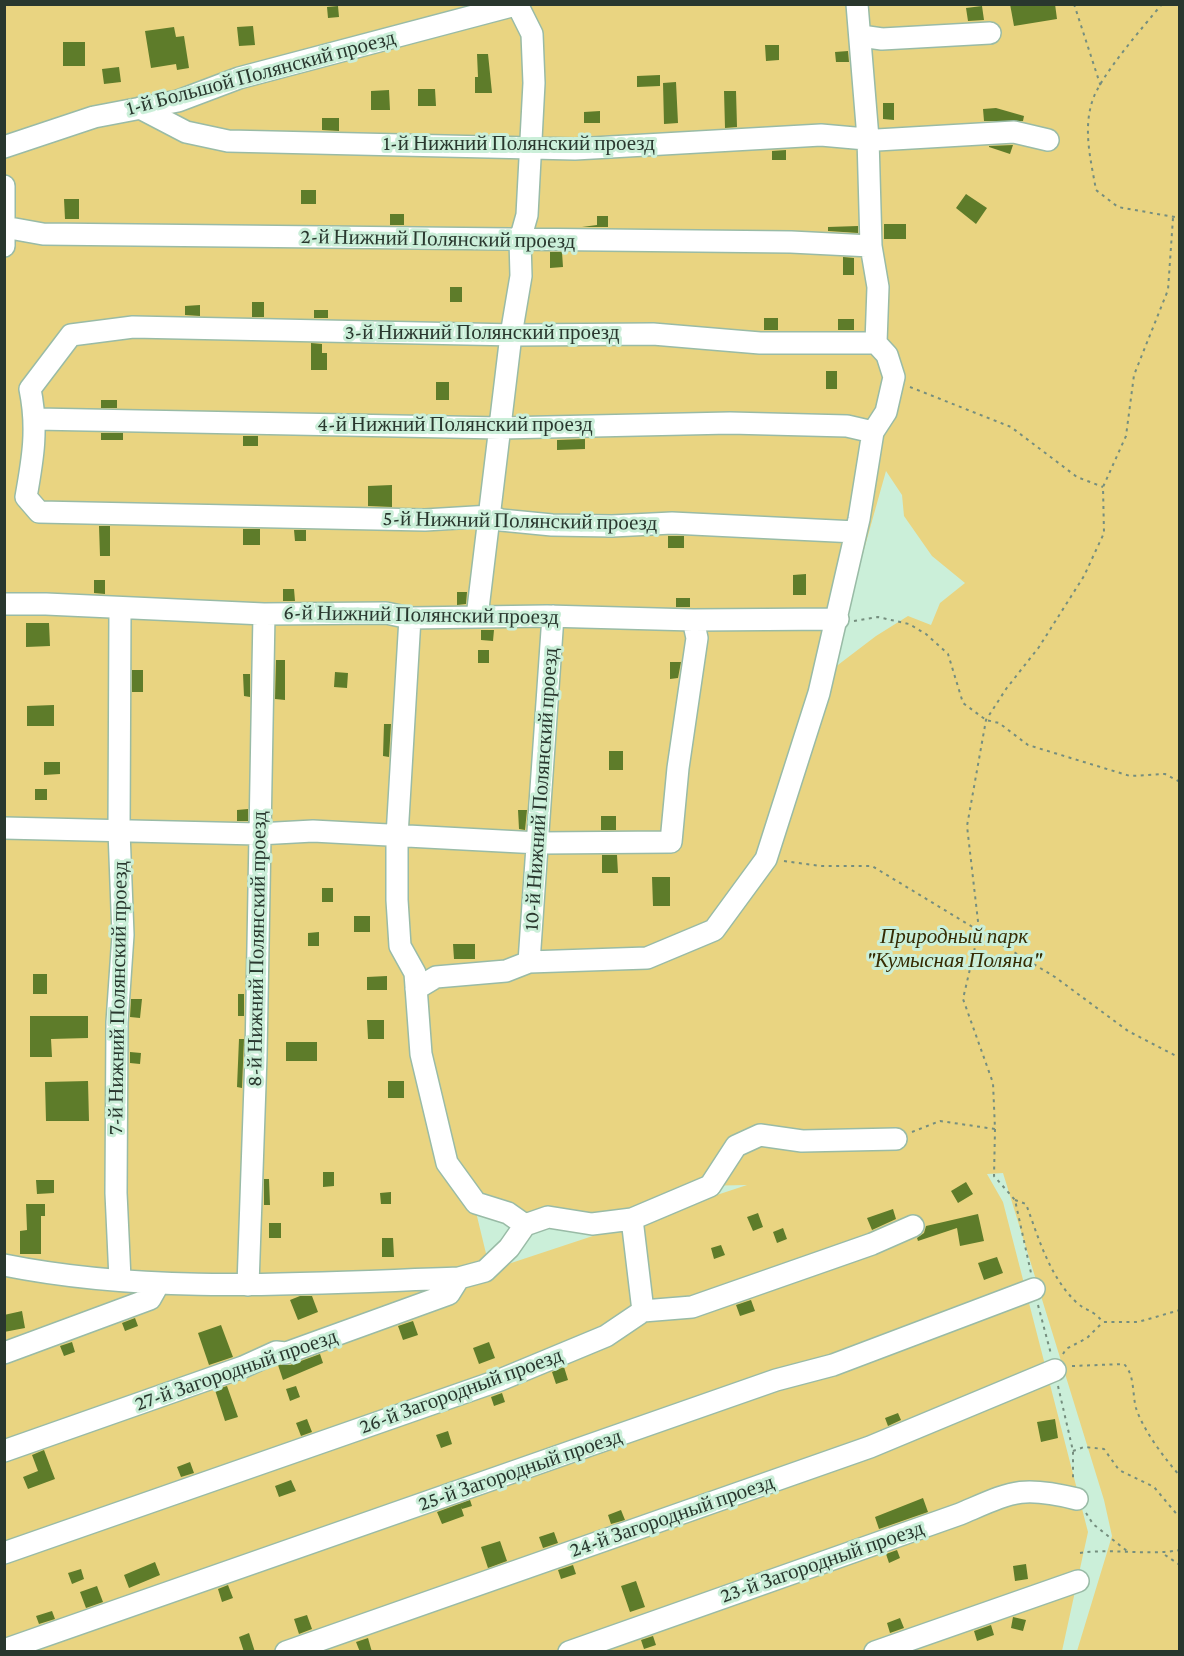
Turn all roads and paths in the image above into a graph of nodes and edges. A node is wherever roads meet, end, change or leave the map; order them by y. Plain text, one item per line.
1 (857, 4) edge
2 (1074, 4) edge
3 (1162, 4) edge
4 (518, 5) edge
5 (990, 33) dead end
6 (861, 36) junction
7 (1101, 87) junction
8 (140, 108) junction
9 (868, 138) junction
10 (1048, 140) dead end
11 (4, 147) edge
12 (531, 147) junction
13 (4, 186) edge
14 (1173, 218) junction
15 (1179, 218) edge
16 (5, 234) edge
17 (520, 240) junction
18 (871, 246) junction
19 (511, 335) junction
20 (882, 349) junction
21 (894, 377) junction
22 (36, 419) junction
23 (501, 428) junction
24 (873, 432) junction
25 (1103, 487) junction
26 (491, 516) junction
27 (856, 532) junction
28 (4, 604) edge
29 (120, 609) junction
30 (264, 614) junction
31 (553, 616) junction
32 (477, 617) junction
33 (410, 618) junction
34 (838, 619) junction
35 (693, 620) junction
36 (986, 720) junction
37 (1179, 782) edge
38 (4, 828) edge
39 (119, 831) junction
40 (258, 834) junction
41 (398, 836) junction
42 (538, 843) junction
43 (766, 859) junction
44 (979, 930) junction
45 (529, 962) junction
46 (416, 989) junction
47 (1179, 1058) edge
48 (995, 1129) junction
49 (896, 1139) joint
50 (1015, 1200) junction
51 (632, 1219) junction
52 (525, 1225) junction
53 (913, 1226) dead end
54 (4, 1265) edge
55 (459, 1278) junction
56 (120, 1279) junction
57 (159, 1282) junction
58 (248, 1285) junction
59 (1034, 1289) junction
60 (1179, 1310) edge
61 (643, 1311) junction
62 (1103, 1322) junction
63 (4, 1353) edge
64 (1055, 1370) junction
65 (4, 1451) edge
66 (1073, 1451) junction
67 (1179, 1476) edge
68 (1077, 1499) junction
69 (1179, 1518) edge
70 (1179, 1550) edge
71 (1127, 1551) junction
72 (4, 1553) edge
73 (1080, 1553) dead end
74 (1164, 1554) junction
75 (1179, 1565) edge
76 (1078, 1581) dead end
77 (4, 1650) edge
78 (286, 1652) edge
79 (569, 1652) edge
80 (875, 1652) edge

1 - 6 street
2 - 7 path
3 - 7 path
4 - 8 street, 1-й Большой Полянский проезд
4 - 12 street
5 - 6 street
6 - 9 street
7 - 14 path
8 - 11 street, 1-й Большой Полянский проезд
8 - 12 street, 1-й Нижний Полянский проезд
9 - 10 street, 1-й Нижний Полянский проезд
9 - 12 street, 1-й Нижний Полянский проезд
9 - 18 street
12 - 17 street
13 - 16 street
14 - 15 path
14 - 25 path
16 - 17 street, 2-й Нижний Полянский проезд
17 - 18 street, 2-й Нижний Полянский проезд
17 - 19 street
18 - 20 street
19 - 20 street, 3-й Нижний Полянский проезд
19 - 22 street, 3-й Нижний Полянский проезд
19 - 23 street
20 - 21 street
21 - 24 street
21 - 25 path
22 - 23 street, 4-й Нижний Полянский проезд
22 - 26 street, 5-й Нижний Полянский проезд
23 - 24 street, 4-й Нижний Полянский проезд
23 - 26 street
24 - 27 street
25 - 36 path
26 - 27 street, 5-й Нижний Полянский проезд
26 - 32 street
27 - 34 street
28 - 29 street, 6-й Нижний Полянский проезд
29 - 30 street, 6-й Нижний Полянский проезд
29 - 39 street, 7-й Нижний Полянский проезд
30 - 33 street, 6-й Нижний Полянский проезд
30 - 40 street, 8-й Нижний Полянский проезд
31 - 32 street, 6-й Нижний Полянский проезд
31 - 35 street, 6-й Нижний Полянский проезд
31 - 42 street, 10-й Нижний Полянский проезд
32 - 33 street, 6-й Нижний Полянский проезд
33 - 41 street
34 - 35 street, 6-й Нижний Полянский проезд
34 - 36 path
34 - 43 street
35 - 42 street
36 - 37 path
36 - 44 path
38 - 39 street
39 - 40 street
39 - 56 street, 7-й Нижний Полянский проезд
40 - 41 street
40 - 58 street, 8-й Нижний Полянский проезд
41 - 42 street
41 - 46 street
42 - 45 street, 10-й Нижний Полянский проезд
43 - 44 path
43 - 45 street
44 - 47 path
44 - 48 path
45 - 46 street
46 - 52 street
48 - 49 path
48 - 50 path
49 - 51 street
50 - 59 path
50 - 62 path
51 - 52 street
51 - 61 street
52 - 55 street
53 - 61 street, 26-й Загородный проезд
54 - 56 street
55 - 58 street
55 - 65 street, 27-й Загородный проезд
56 - 57 street
57 - 58 street
57 - 63 street
59 - 64 path
59 - 77 street, 25-й Загородный проезд
60 - 62 path
61 - 72 street, 26-й Загородный проезд
62 - 64 path
64 - 66 path
64 - 67 path
64 - 78 street, 24-й Загородный проезд
66 - 68 path
66 - 69 path
68 - 71 path
68 - 79 street, 23-й Загородный проезд
70 - 74 path
71 - 73 path
71 - 74 path
74 - 75 path
76 - 80 street

